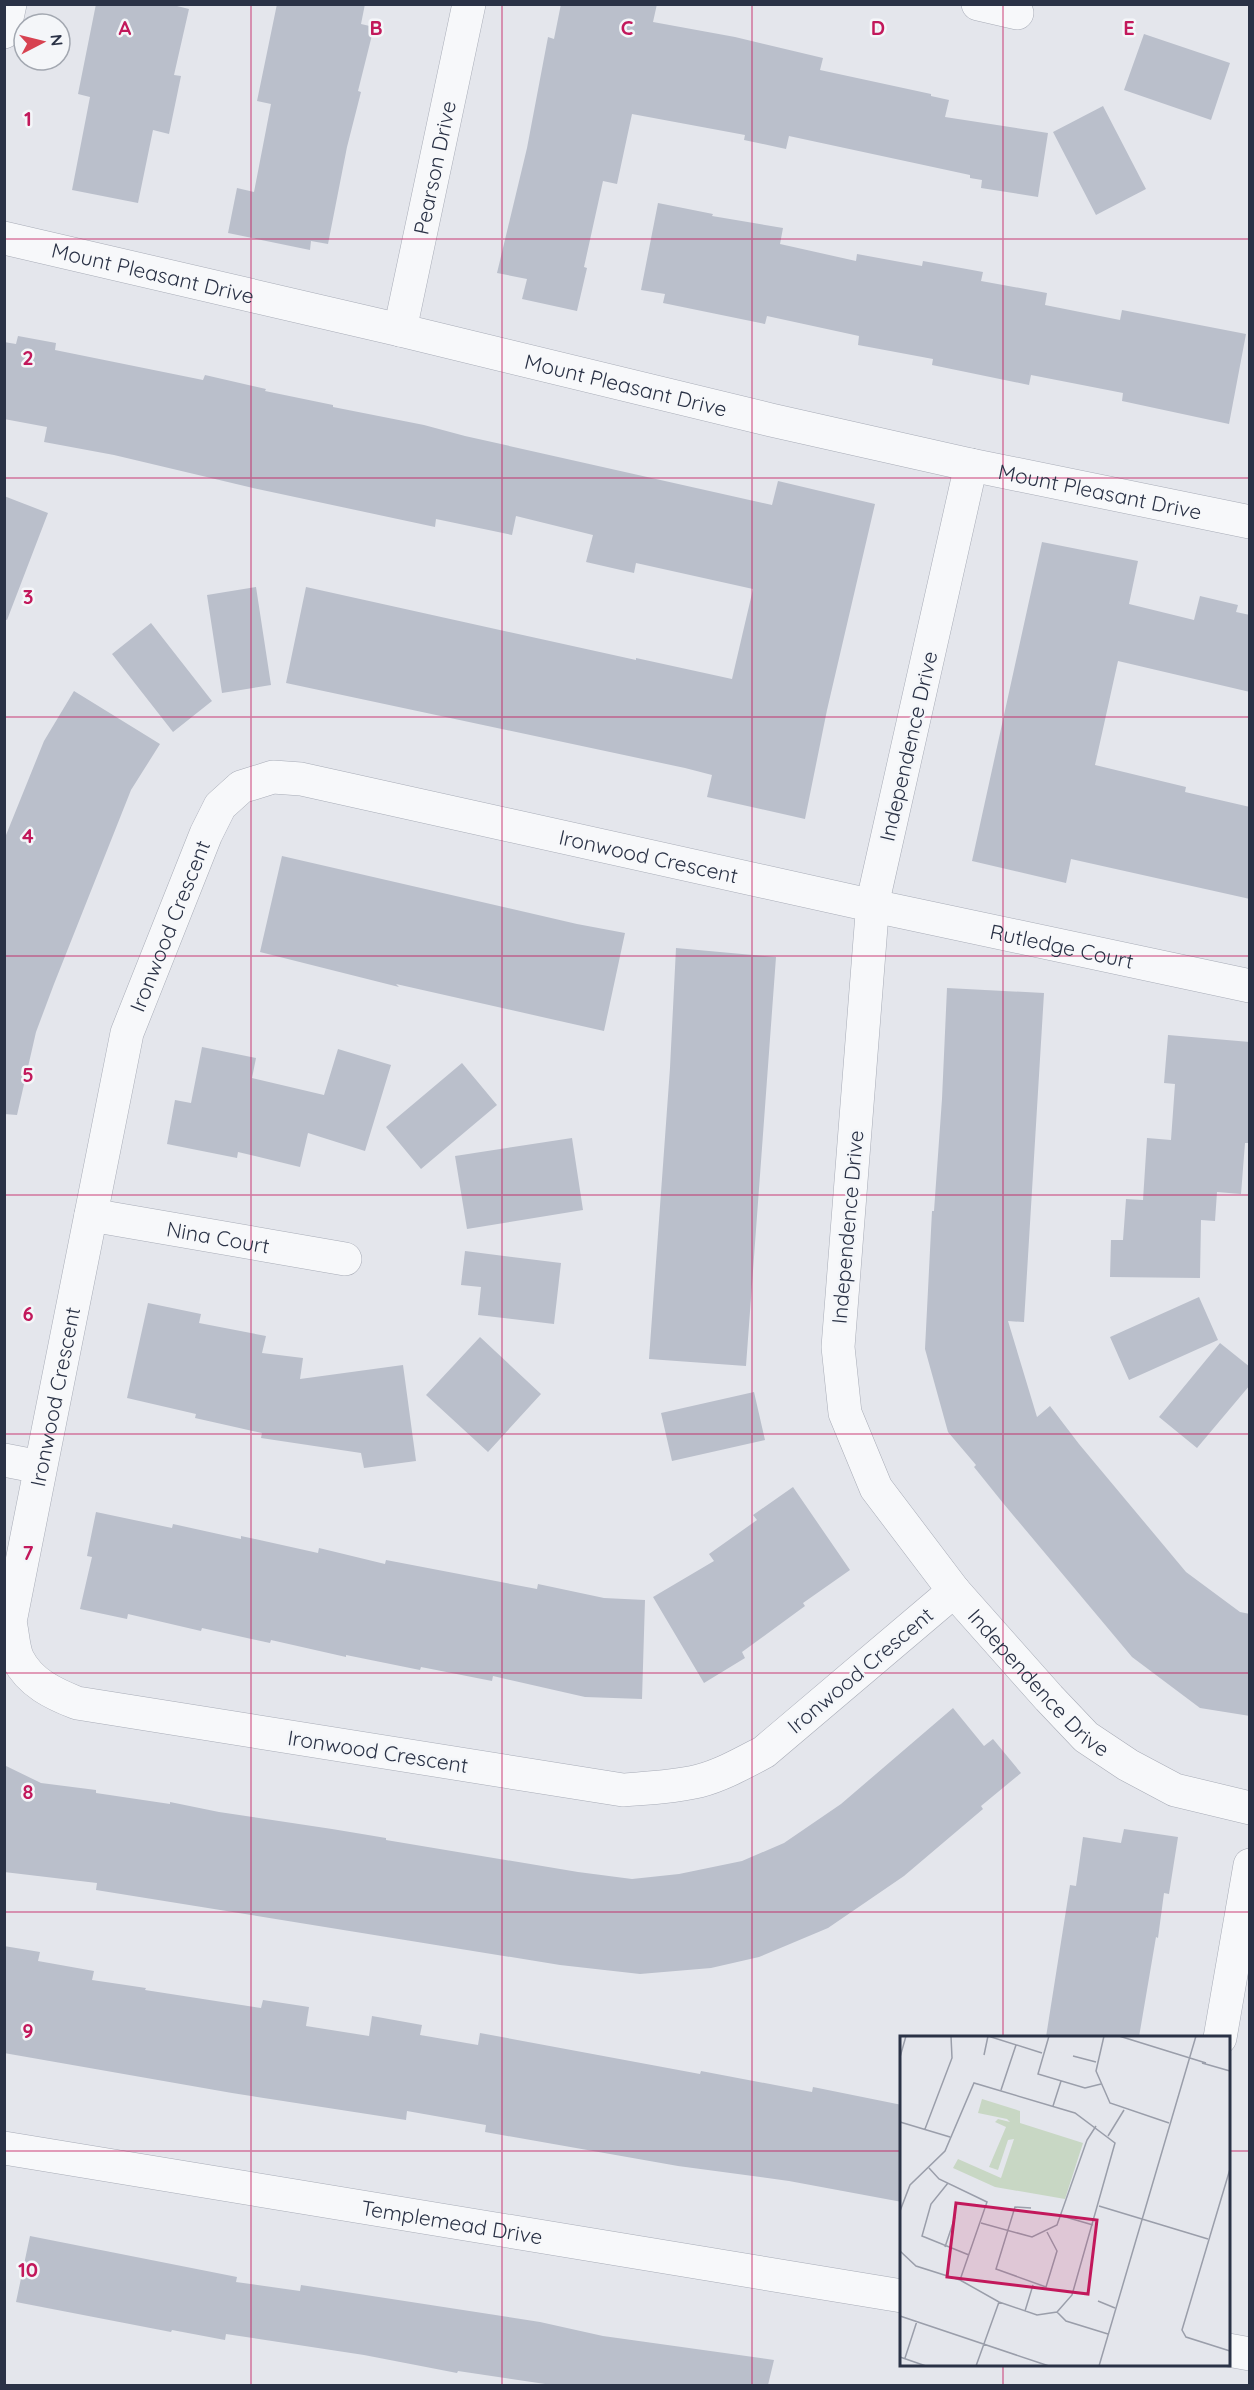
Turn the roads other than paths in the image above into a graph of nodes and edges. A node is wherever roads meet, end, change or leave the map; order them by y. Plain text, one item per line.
1 (10, 4) edge
2 (469, 4) edge
3 (978, 4) edge
4 (1017, 13) dead end
5 (4, 32) edge
6 (4, 238) edge
7 (400, 330) junction
8 (971, 465) junction
9 (1250, 522) edge
10 (874, 906) junction
11 (1250, 986) edge
12 (91, 1215) junction
13 (345, 1259) dead end
14 (4, 1460) edge
15 (40, 1467) junction
16 (954, 1591) junction
17 (1250, 1808) edge
18 (1250, 1865) edge
19 (1220, 2036) edge
20 (4, 2148) edge
21 (900, 2296) edge
22 (1230, 2350) edge
23 (1250, 2354) edge

1 - 5 street
2 - 7 street, Pearson Drive
3 - 4 street
6 - 7 street, Mount Pleasant Drive
7 - 8 street, Mount Pleasant Drive
8 - 9 street, Mount Pleasant Drive
8 - 10 street, Independence Drive
10 - 11 street, Rutledge Court
10 - 12 street, Ironwood Crescent
10 - 16 street, Independence Drive
12 - 13 street, Nina Court
12 - 15 street, Ironwood Crescent
14 - 15 street
15 - 16 street, Ironwood Crescent
16 - 17 street, Independence Drive
18 - 19 street
20 - 21 street, Templemead Drive
22 - 23 street

